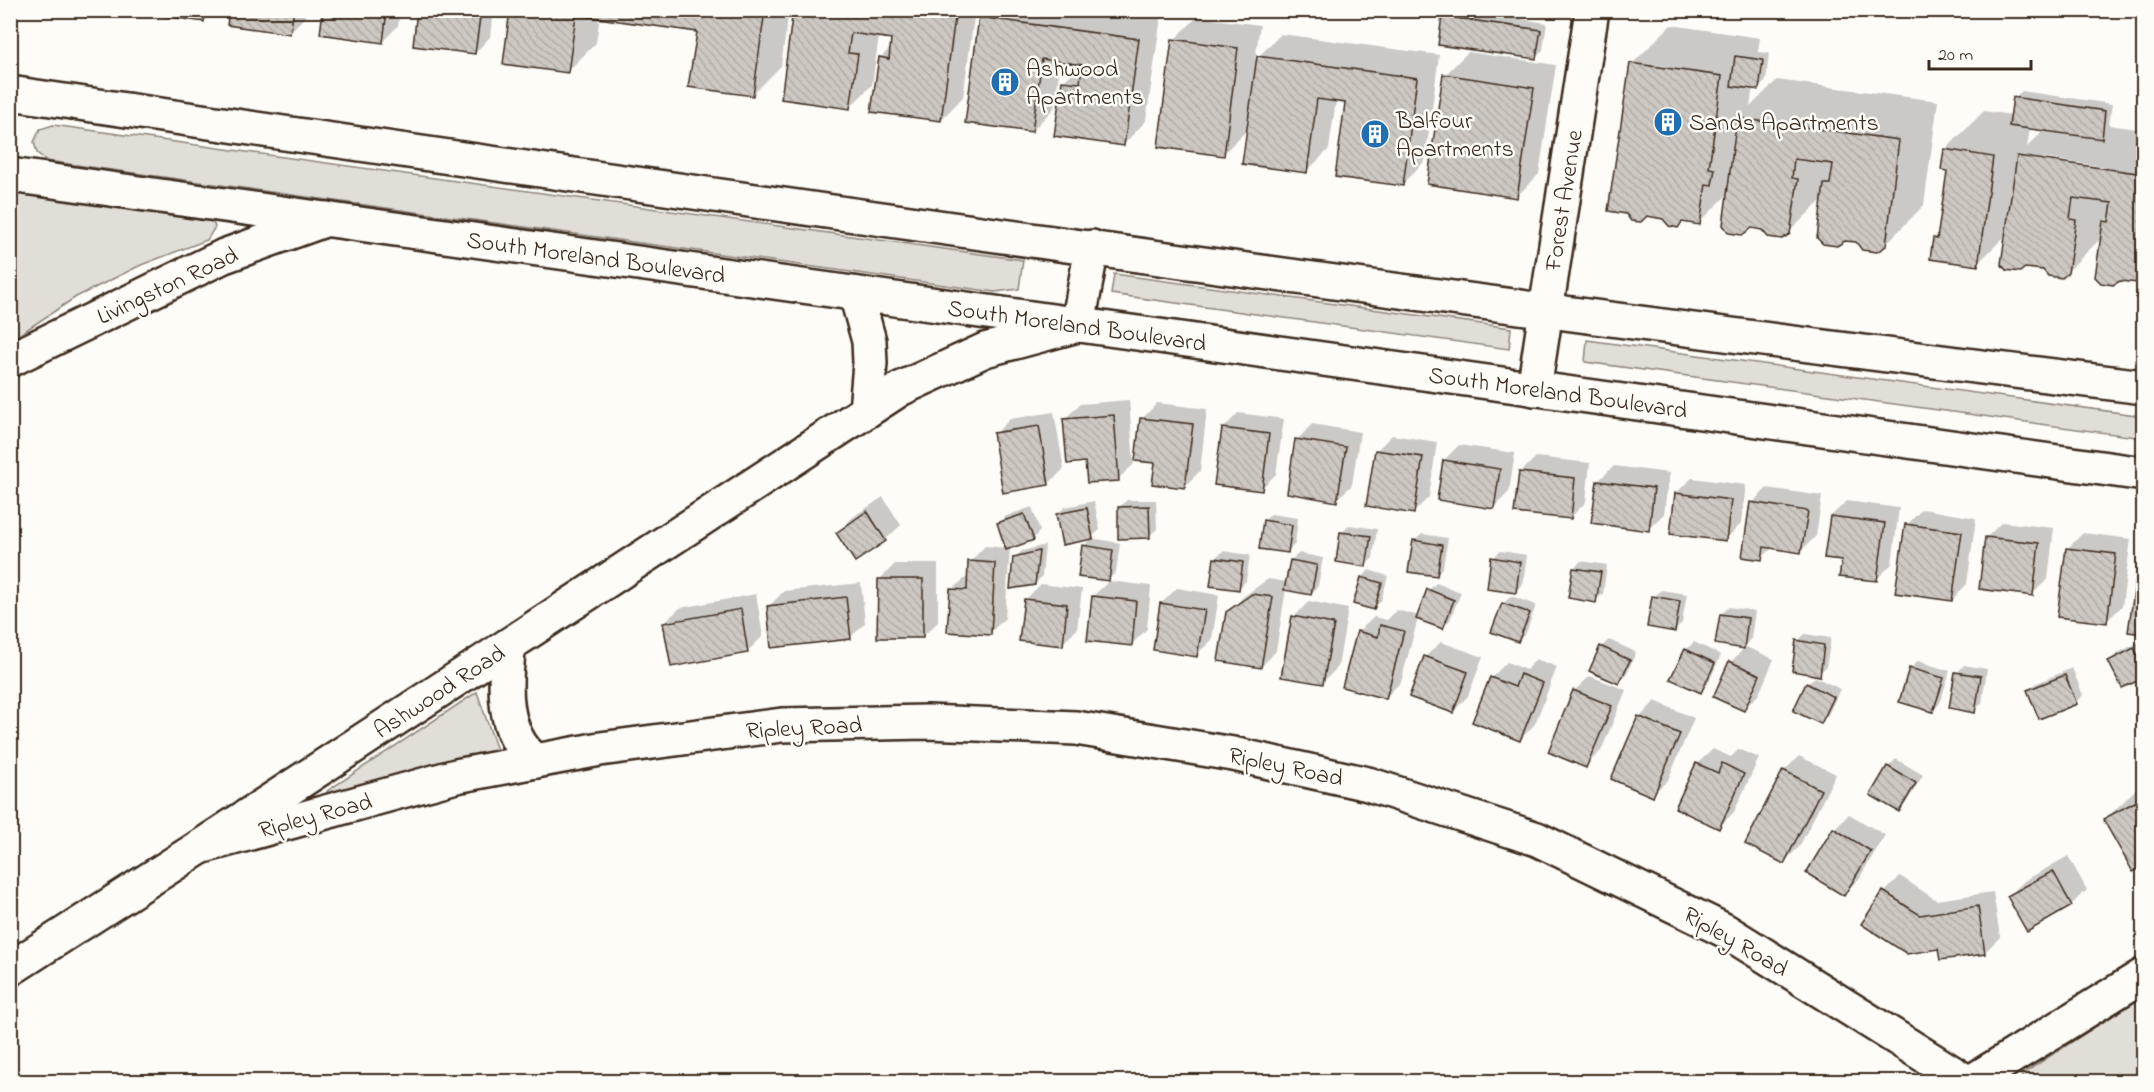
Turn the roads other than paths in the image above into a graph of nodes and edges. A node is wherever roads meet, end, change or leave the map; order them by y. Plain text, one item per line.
1 (1592, 10) edge
2 (10, 93) edge
3 (10, 175) edge
4 (327, 219) junction
5 (1092, 247) junction
6 (856, 294) junction
7 (1546, 310) junction
8 (1078, 325) junction
9 (10, 360) edge
10 (2144, 387) edge
11 (1534, 389) junction
12 (866, 411) junction
13 (2144, 474) edge
14 (509, 645) junction
15 (536, 761) junction
16 (200, 847) junction
17 (10, 969) edge
18 (2144, 975) edge
19 (1969, 1082) edge

1 - 7 street, Forest Avenue
2 - 5 street
3 - 4 street, South Moreland Boulevard
4 - 6 street, South Moreland Boulevard
4 - 9 street, Livingston Road
5 - 7 street
5 - 8 street
6 - 8 street, South Moreland Boulevard
6 - 12 street
7 - 10 street
7 - 11 street, Forest Avenue
8 - 11 street, South Moreland Boulevard
8 - 12 street, Ashwood Road
11 - 13 street, South Moreland Boulevard
12 - 14 street, Ashwood Road
14 - 15 street
14 - 16 street, Ashwood Road
15 - 16 street, Ripley Road
15 - 19 street, Ripley Road
16 - 17 street, Ashwood Road
18 - 19 street

